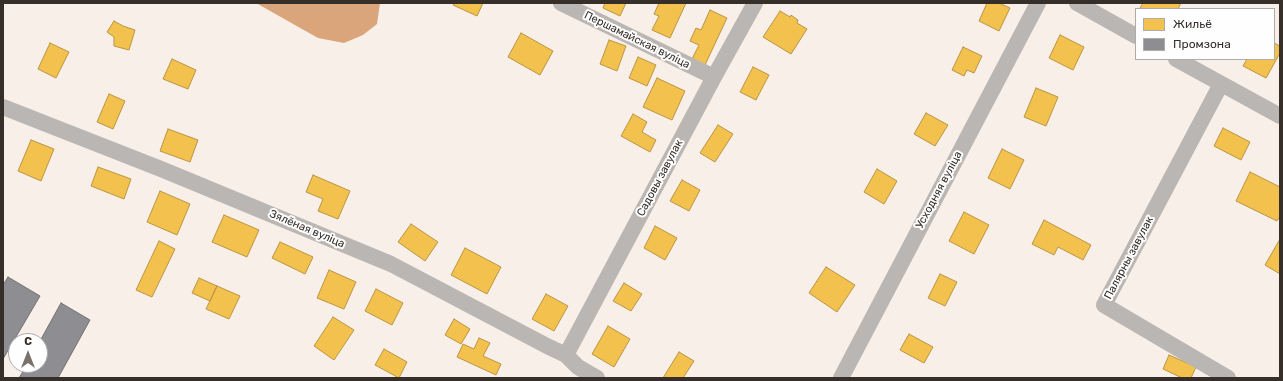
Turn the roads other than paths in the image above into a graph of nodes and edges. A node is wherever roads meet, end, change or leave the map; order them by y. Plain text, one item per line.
1 (561, 3) edge
2 (756, 3) edge
3 (1038, 3) edge
4 (1077, 3) edge
5 (1135, 35) edge
6 (1178, 60) edge
7 (714, 77) junction
8 (1221, 84) junction
9 (3, 107) edge
10 (1280, 116) edge
11 (566, 355) junction
12 (575, 372) edge
13 (597, 378) edge
14 (840, 378) edge
15 (1228, 378) edge

1 - 7 street, Першамайская вуліца
2 - 7 street, Садовы завулак
3 - 14 street, Усходняя вуліца
4 - 5 street
6 - 8 street
7 - 11 street, Садовы завулак
8 - 10 street
8 - 15 street, Палярны завулак
9 - 11 street, Зялёная вуліца
11 - 12 street, Зялёная вуліца
12 - 13 street, Зялёная вуліца

